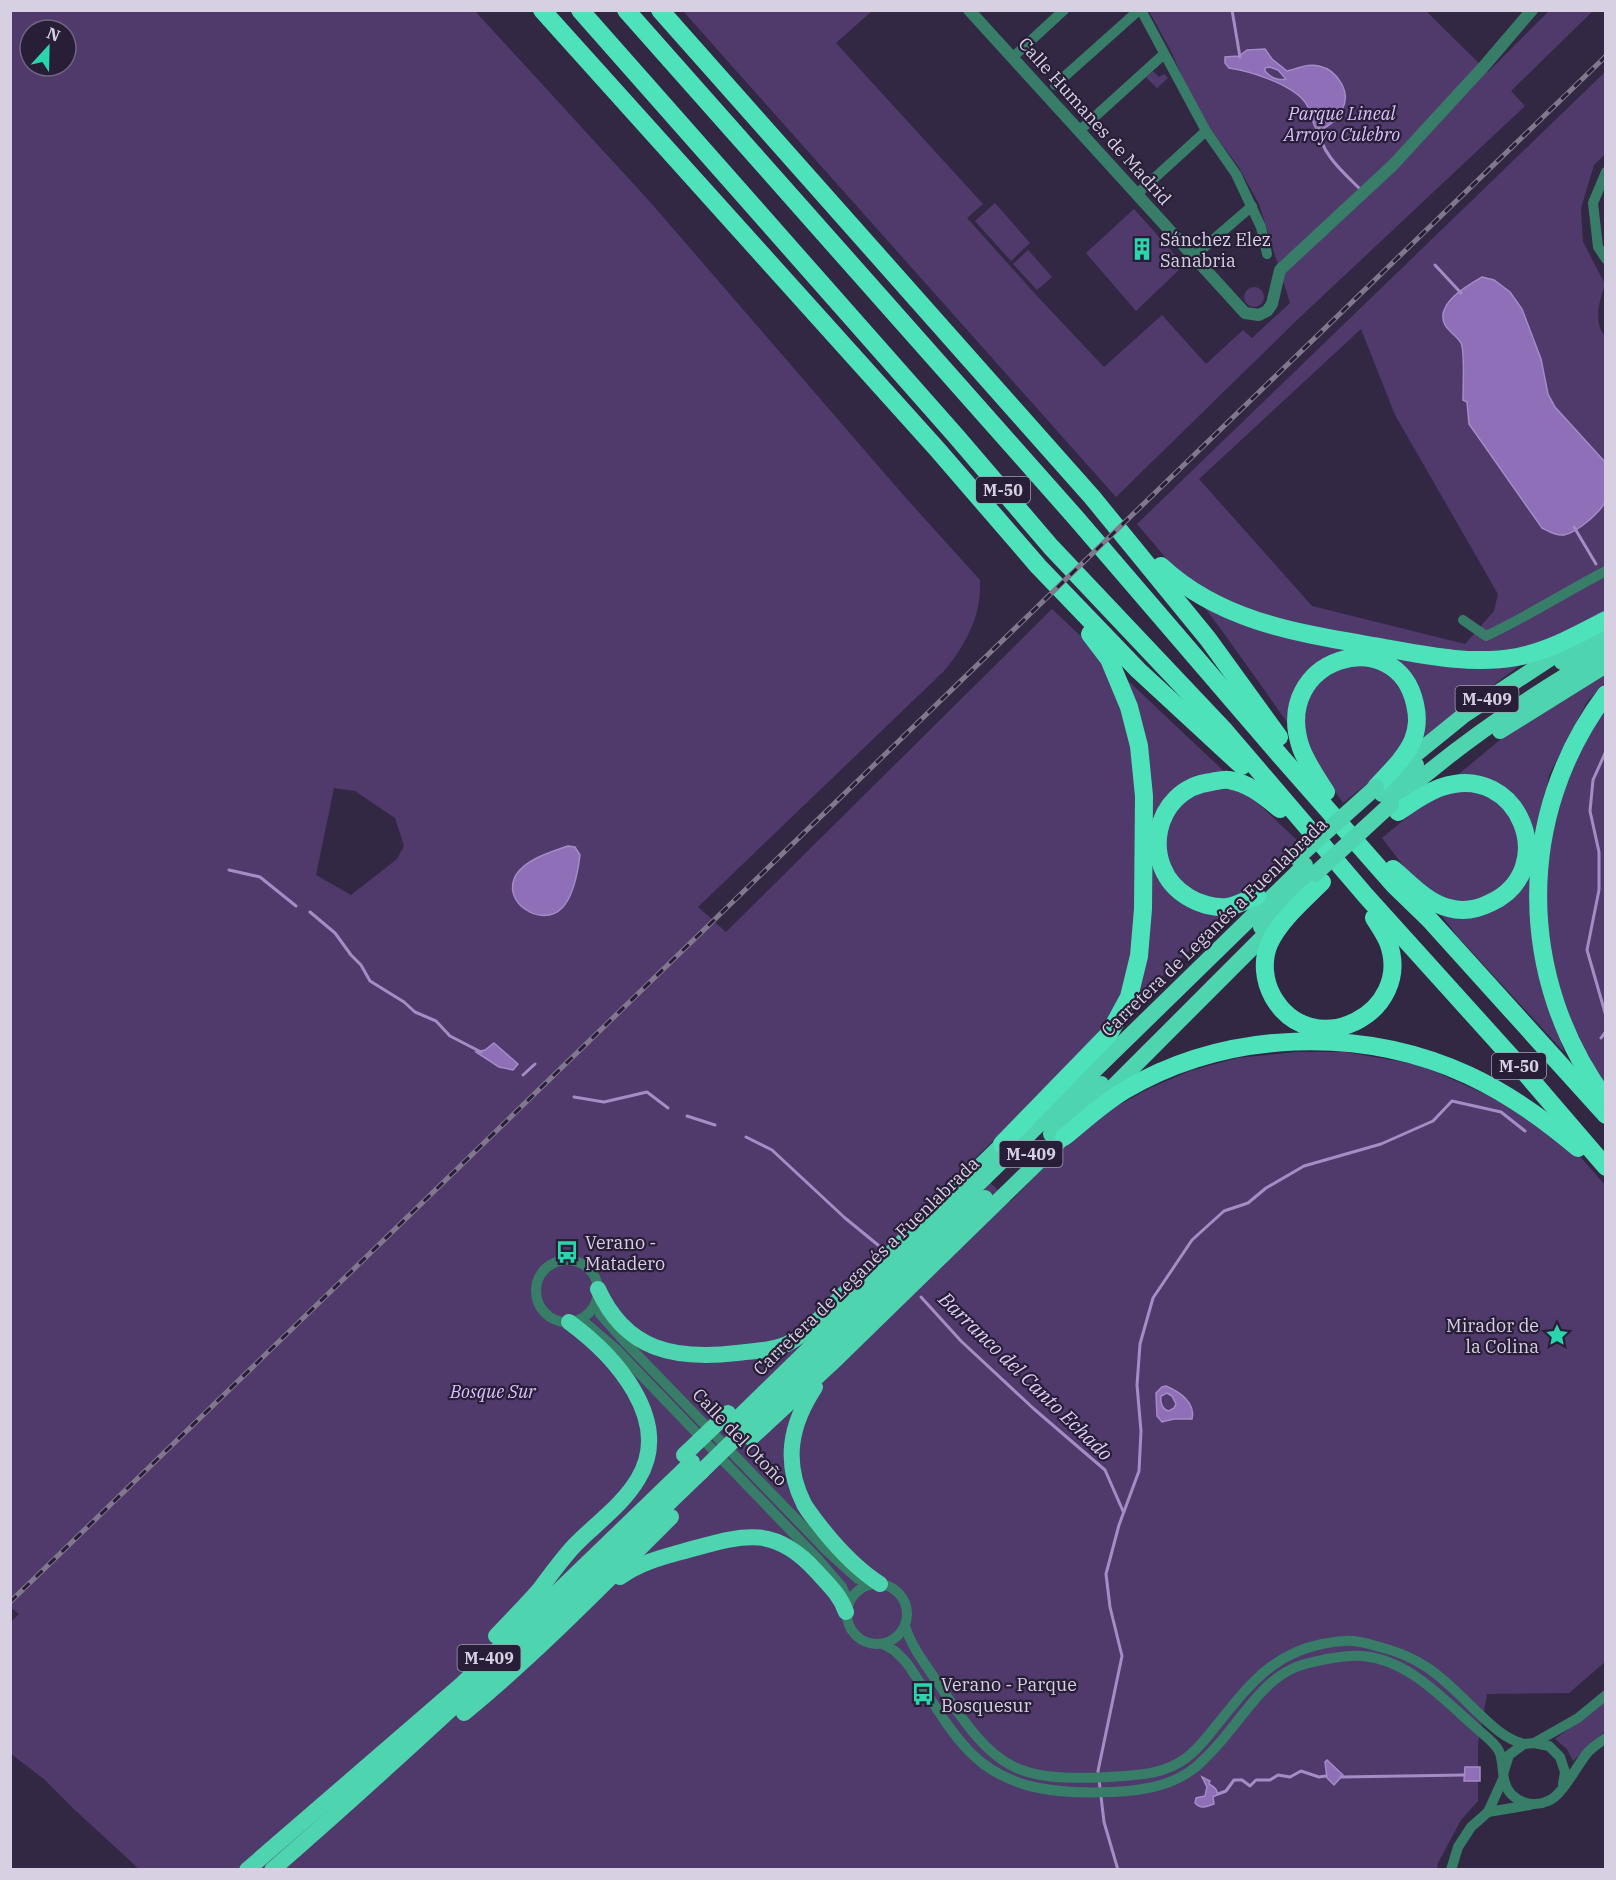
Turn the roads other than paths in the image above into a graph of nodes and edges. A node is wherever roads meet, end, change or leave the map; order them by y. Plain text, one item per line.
1 (542, 10) edge
2 (580, 10) edge
3 (626, 10) edge
4 (660, 10) edge
5 (969, 10) edge
6 (1064, 10) edge
7 (1140, 10) edge
8 (1532, 10) edge
9 (1164, 54) junction
10 (1012, 58) junction
11 (1054, 85) dead end
12 (1079, 131) junction
13 (1206, 131) junction
14 (1605, 172) edge
15 (1137, 194) junction
16 (1252, 206) junction
17 (1266, 254) dead end
18 (1194, 257) junction
19 (1605, 259) edge
20 (1092, 497) junction
21 (1038, 566) junction
22 (1605, 571) edge
23 (1462, 620) dead end
24 (1605, 622) edge
25 (1605, 637) edge
26 (1605, 652) edge
27 (1605, 665) edge
28 (1605, 694) edge
29 (1326, 792) junction
30 (1387, 799) junction
31 (1280, 809) junction
32 (1393, 869) junction
33 (1310, 870) junction
34 (1257, 896) junction
35 (1361, 899) junction
36 (1429, 919) junction
37 (1429, 967) junction
38 (1605, 1100) edge
39 (1605, 1115) edge
40 (1064, 1137) junction
41 (1002, 1144) junction
42 (1605, 1169) edge
43 (922, 1221) junction
44 (597, 1295) junction
45 (575, 1321) junction
46 (832, 1363) junction
47 (739, 1425) junction
48 (696, 1467) junction
49 (875, 1584) junction
50 (596, 1591) junction
51 (847, 1607) junction
52 (905, 1626) junction
53 (496, 1636) junction
54 (883, 1644) junction
55 (1605, 1695) edge
56 (1605, 1738) edge
57 (1529, 1744) junction
58 (388, 1769) junction
59 (1503, 1776) junction
60 (1562, 1787) junction
61 (1531, 1805) junction
62 (1488, 1812) junction
63 (276, 1845) junction
64 (248, 1869) edge
65 (272, 1869) edge
66 (1451, 1869) edge

1 - 21 highway
2 - 37 highway, M-50
3 - 36 highway, M-50
4 - 20 highway
5 - 10 street, Calle Humanes de Madrid
6 - 10 street
7 - 9 street
7 - 11 street
8 - 18 street, Calle Humanes de Madrid
9 - 12 street
9 - 13 street
10 - 12 street, Calle Humanes de Madrid
12 - 15 street, Calle Humanes de Madrid
13 - 15 street
13 - 16 street
14 - 19 street
15 - 18 street, Calle Humanes de Madrid
16 - 17 street
16 - 18 street
20 - 24 highway
20 - 29 highway
21 - 31 highway
21 - 41 highway
22 - 23 street
24 - 30 highway, M-409
25 - 30 highway, Carretera de Leganés a Fuenlabrada / M-409
26 - 30 highway, Carretera de Leganés a Fuenlabrada / M-409
27 - 30 highway, M-409
28 - 38 highway
29 - 30 highway
29 - 32 highway
30 - 32 highway
30 - 33 highway, Carretera de Leganés a Fuenlabrada / M-409
30 - 33 highway, M-409
31 - 34 highway
31 - 35 highway
32 - 36 highway
33 - 34 highway, M-409
33 - 35 highway
33 - 40 highway, M-409
33 - 47 highway, Carretera de Leganés a Fuenlabrada / M-409
34 - 41 highway, M-409
35 - 37 highway
36 - 39 highway, M-50
37 - 42 highway, M-50
40 - 42 highway
40 - 46 highway, M-409
41 - 43 highway, M-409
43 - 44 highway, M-409
43 - 47 highway, M-409
44 - 45 street
44 - 45 street
44 - 49 street, Calle del Otoño
45 - 51 street, Calle del Otoño
45 - 53 highway, M-409
46 - 47 highway, M-409
46 - 49 highway, M-409
47 - 48 highway, Carretera de Leganés a Fuenlabrada / M-409, bridge
47 - 48 highway, M-409, bridge
48 - 50 highway, M-409
48 - 53 highway, M-409
48 - 58 highway, M-409
48 - 63 highway, Carretera de Leganés a Fuenlabrada / M-409
49 - 51 street
49 - 52 street
50 - 51 highway, M-409
50 - 58 highway, M-409
51 - 54 street
52 - 54 street
52 - 57 street
53 - 63 highway, M-409
54 - 59 street
55 - 57 street
56 - 60 street
57 - 59 street
57 - 60 street
58 - 65 highway, M-409
59 - 61 street
59 - 62 street
60 - 61 street
61 - 62 street
62 - 66 street
63 - 64 highway, Carretera de Leganés a Fuenlabrada / M-409

